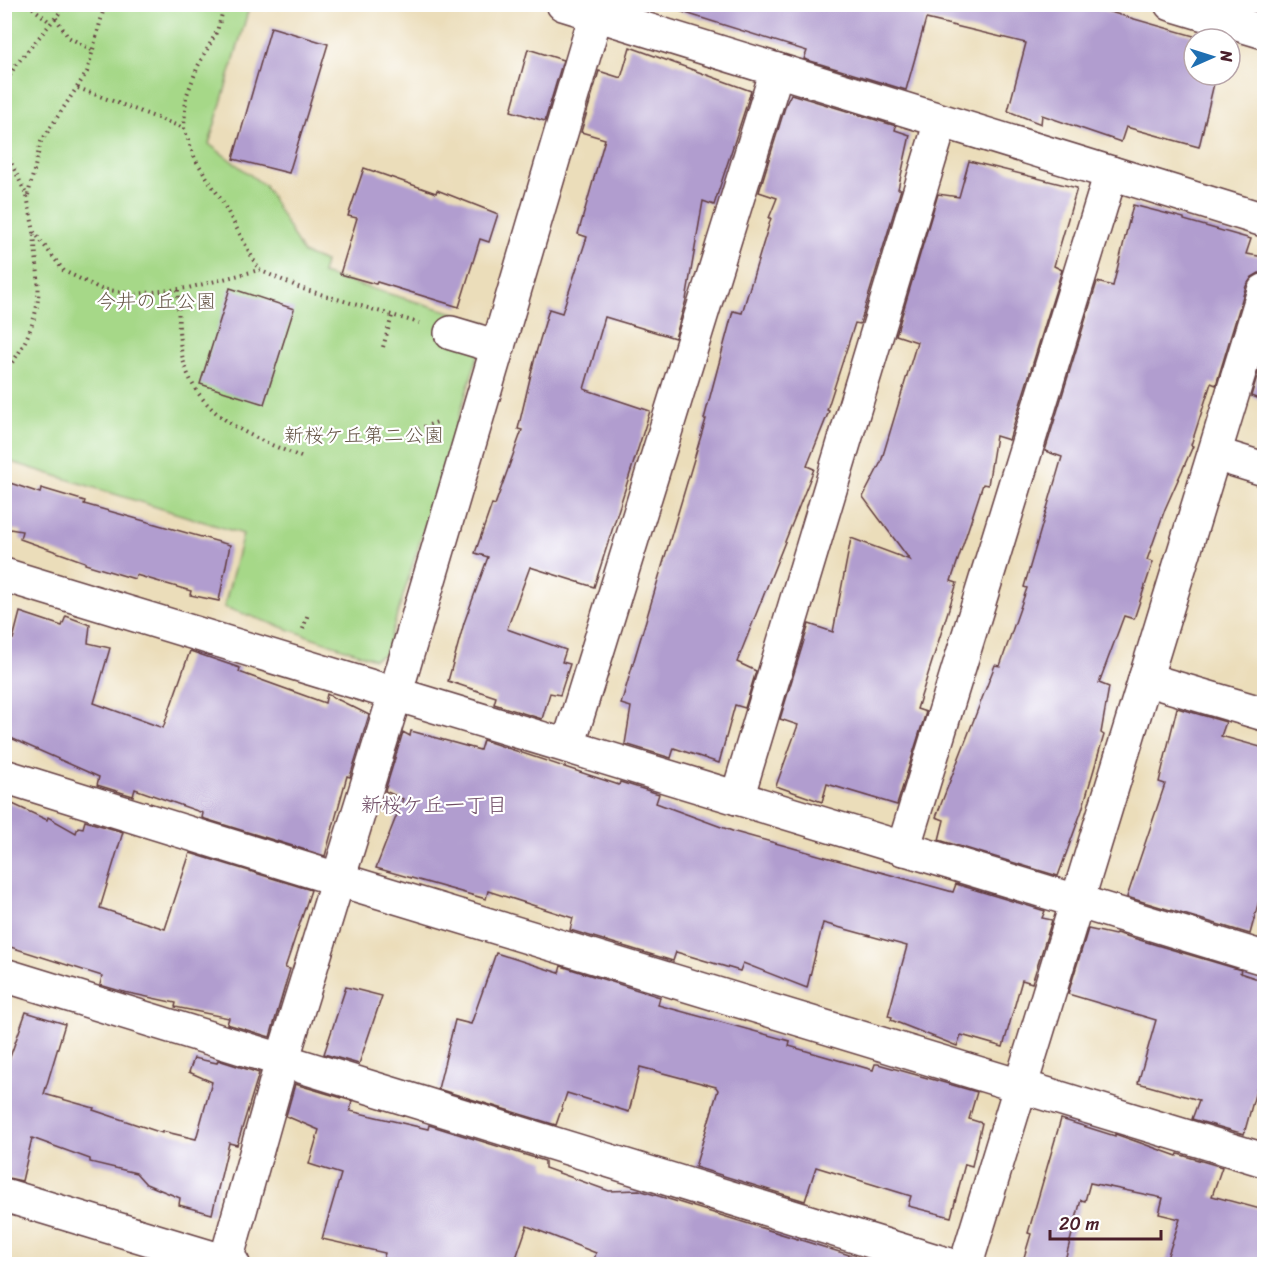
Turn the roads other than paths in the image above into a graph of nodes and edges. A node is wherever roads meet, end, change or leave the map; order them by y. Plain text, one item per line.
1 (563, 4) edge
2 (1171, 4) edge
3 (598, 10) edge
4 (1264, 32) edge
5 (777, 70) junction
6 (941, 121) junction
7 (1112, 173) junction
8 (1264, 220) edge
9 (1264, 291) edge
10 (452, 333) road end
11 (498, 347) junction
12 (1215, 454) junction
13 (1264, 469) edge
14 (4, 575) edge
15 (1145, 678) junction
16 (395, 695) junction
17 (1264, 714) edge
18 (568, 746) junction
19 (4, 776) edge
20 (737, 798) junction
21 (903, 849) junction
22 (338, 879) junction
23 (1077, 901) junction
24 (1264, 958) edge
25 (4, 975) edge
26 (282, 1061) junction
27 (1020, 1086) junction
28 (1264, 1160) edge
29 (4, 1195) edge
30 (228, 1264) edge
31 (946, 1264) edge
32 (966, 1264) edge

1 - 3 street
2 - 4 street
3 - 5 street
3 - 11 street
5 - 6 street
5 - 18 street
6 - 7 street
6 - 20 street
7 - 8 street
7 - 21 street
9 - 12 street
10 - 11 street
11 - 16 street
12 - 13 street
12 - 15 street
14 - 16 street
15 - 17 street
15 - 23 street
16 - 18 street
16 - 22 street
18 - 20 street
19 - 22 street
20 - 21 street
21 - 23 street
22 - 26 street
22 - 27 street
23 - 24 street
23 - 27 street
25 - 26 street
26 - 30 street
26 - 31 street
27 - 28 street
27 - 32 street
29 - 30 street

